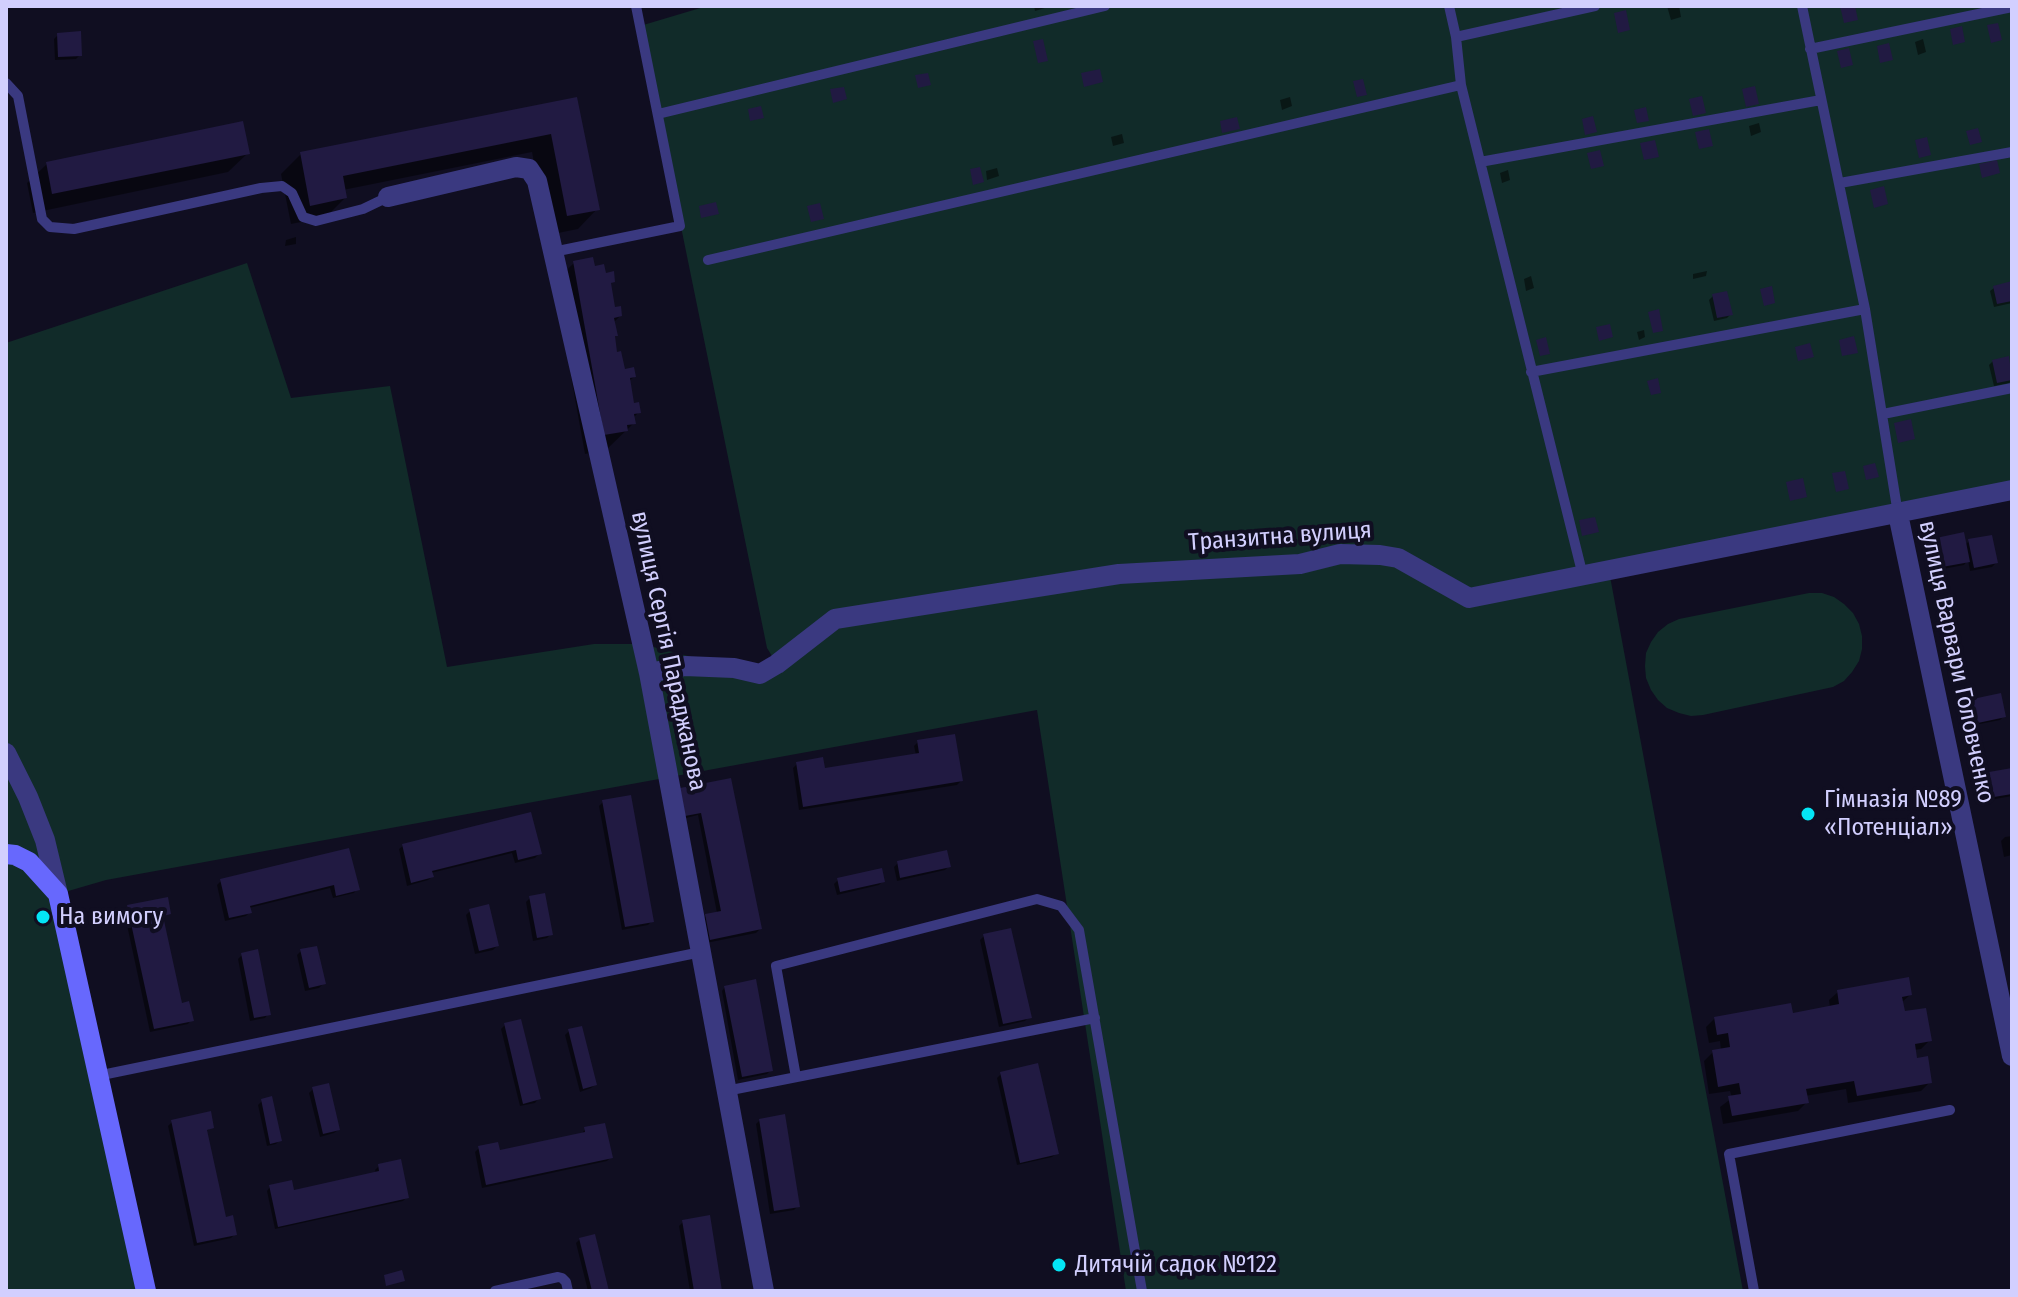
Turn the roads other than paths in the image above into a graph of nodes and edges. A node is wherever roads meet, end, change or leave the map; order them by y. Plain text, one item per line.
1 (636, 6) edge
2 (1105, 6) edge
3 (1449, 6) edge
4 (1595, 6) edge
5 (1802, 6) edge
6 (2012, 7) edge
7 (1456, 37) junction
8 (1810, 49) junction
9 (6, 83) edge
10 (1461, 85) junction
11 (1821, 100) junction
12 (658, 114) junction
13 (2012, 152) edge
14 (1480, 162) junction
15 (1840, 183) junction
16 (388, 197) joint
17 (552, 253) junction
18 (708, 260) dead end
19 (1865, 309) junction
20 (1531, 372) junction
21 (2012, 388) edge
22 (1883, 414) junction
23 (2012, 490) edge
24 (1898, 514) junction
25 (1583, 576) junction
26 (649, 673) junction
27 (6, 753) edge
28 (6, 854) edge
29 (58, 894) junction
30 (701, 952) junction
31 (1095, 1018) junction
32 (2012, 1056) edge
33 (97, 1076) junction
34 (796, 1077) junction
35 (726, 1091) junction
36 (1950, 1110) dead end
37 (146, 1291) edge
38 (495, 1291) edge
39 (568, 1291) edge
40 (764, 1291) edge
41 (1142, 1291) edge
42 (1754, 1291) edge

1 - 12 lane
2 - 12 lane
3 - 7 lane
4 - 7 lane
5 - 8 lane
6 - 8 lane
7 - 10 lane
8 - 11 lane
9 - 16 lane
10 - 14 lane
10 - 18 lane
11 - 14 lane
11 - 15 lane
12 - 17 lane
13 - 15 lane
14 - 20 lane
15 - 19 lane
16 - 17 street, вулиця Сергія Параджанова
17 - 26 street, вулиця Сергія Параджанова
19 - 20 lane
19 - 22 lane
20 - 25 lane
21 - 22 lane
22 - 24 lane
23 - 24 street, Транзитна вулиця
24 - 25 street, Транзитна вулиця
24 - 32 street, вулиця Варвари Головченко
25 - 26 street, Транзитна вулиця
26 - 30 street, вулиця Сергія Параджанова
27 - 29 street
28 - 29 street
29 - 33 street
30 - 33 lane
30 - 35 street, вулиця Сергія Параджанова
31 - 34 lane
31 - 34 lane
31 - 41 lane
33 - 37 street
34 - 35 lane
35 - 40 street, вулиця Сергія Параджанова
36 - 42 lane
38 - 39 lane

